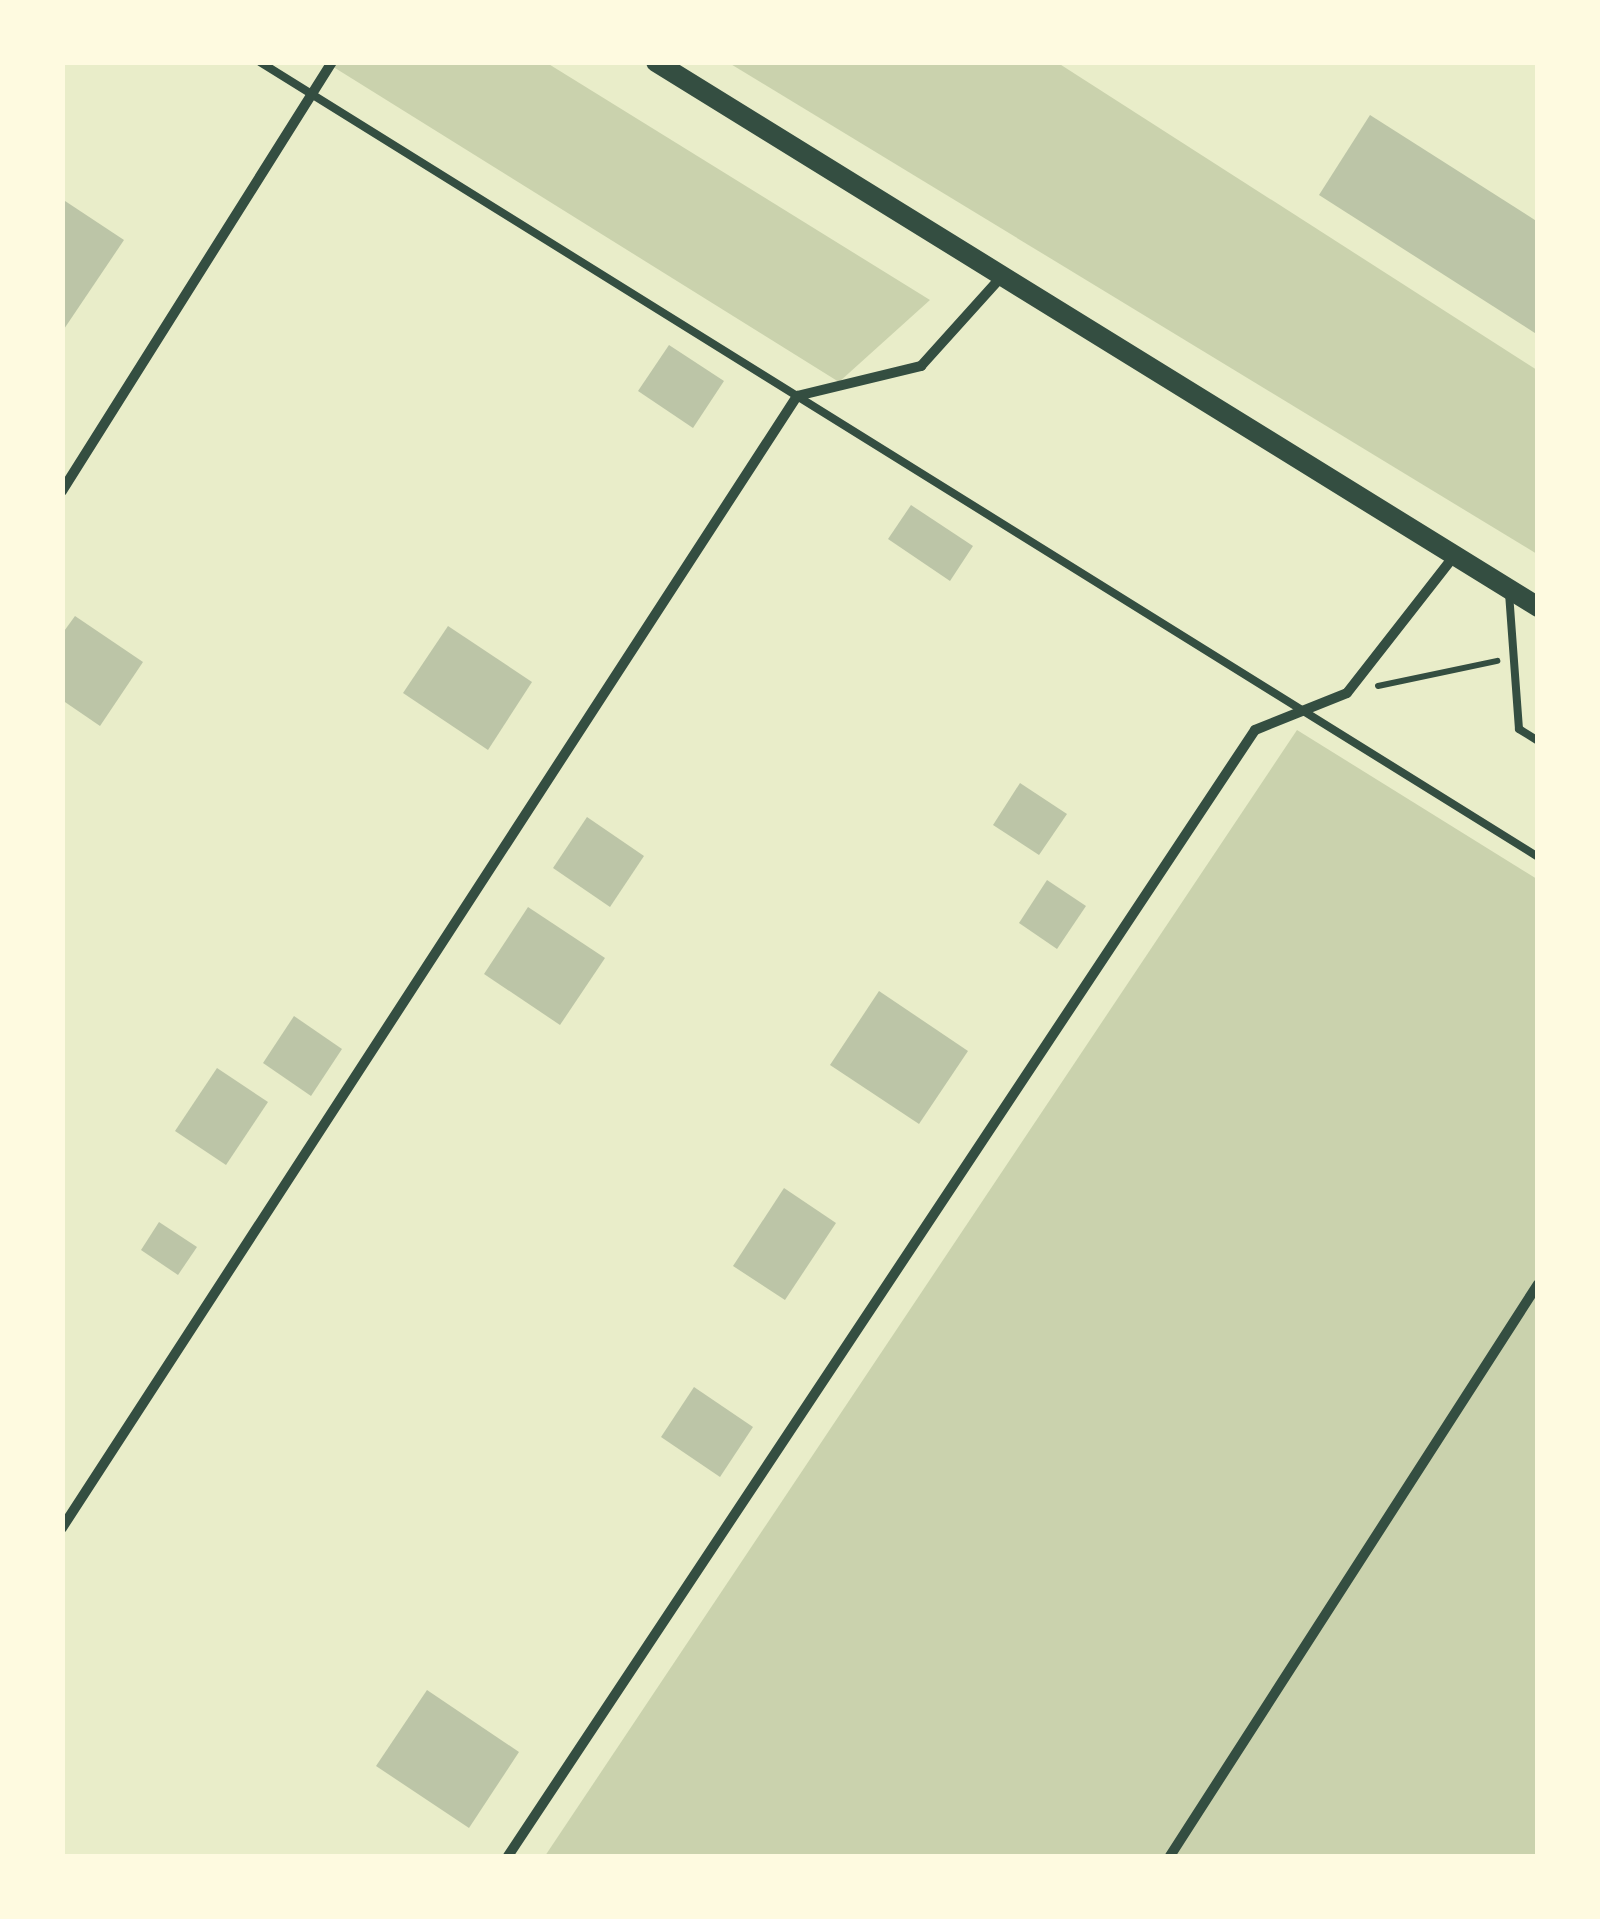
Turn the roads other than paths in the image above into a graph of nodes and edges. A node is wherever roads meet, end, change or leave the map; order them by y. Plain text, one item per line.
1 (260, 62) edge
2 (332, 62) edge
3 (656, 62) edge
4 (316, 98) junction
5 (1002, 276) junction
6 (797, 396) junction
7 (62, 491) edge
8 (1454, 555) junction
9 (1508, 588) junction
10 (1538, 606) edge
11 (1300, 709) junction
12 (1538, 741) edge
13 (1538, 857) edge
14 (1538, 1284) edge
15 (62, 1528) edge
16 (508, 1856) edge
17 (1170, 1856) edge

1 - 4 lane
2 - 4 street
3 - 5 main road
4 - 6 lane
4 - 7 street
5 - 6 street
5 - 8 main road
6 - 11 lane
6 - 15 street
8 - 9 main road
8 - 11 street
9 - 10 main road
9 - 12 lane
11 - 13 lane
11 - 16 street
14 - 17 street

